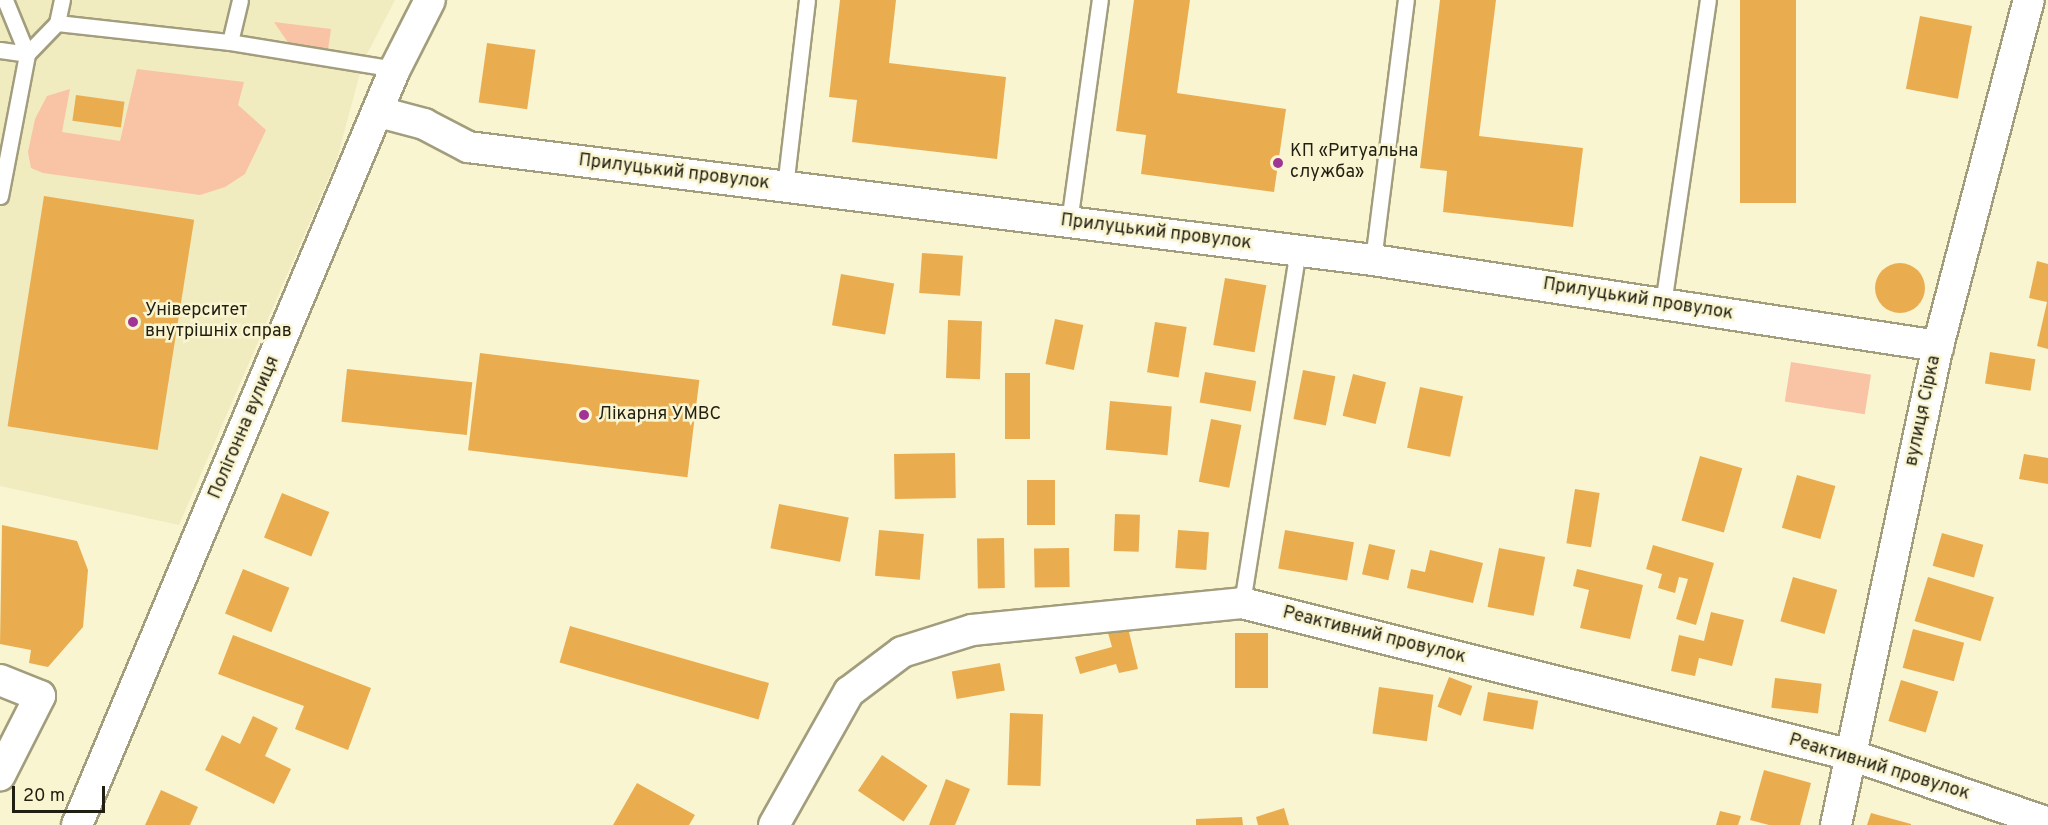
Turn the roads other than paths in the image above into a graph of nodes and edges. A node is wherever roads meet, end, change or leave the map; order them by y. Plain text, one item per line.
1 (5, 0) edge
2 (62, 0) edge
3 (240, 0) edge
4 (430, 0) edge
5 (807, 0) edge
6 (1100, 0) edge
7 (1406, 0) edge
8 (1708, 0) edge
9 (2029, 0) edge
10 (57, 23) junction
11 (230, 42) junction
12 (0, 50) edge
13 (27, 54) junction
14 (395, 69) junction
15 (379, 112) junction
16 (785, 187) junction
17 (0, 196) edge
18 (1069, 222) junction
19 (1298, 250) junction
20 (1373, 260) junction
21 (1663, 304) junction
22 (1938, 346) junction
23 (1242, 603) junction
24 (0, 680) edge
25 (1851, 755) junction
26 (0, 775) edge
27 (2048, 823) edge
28 (76, 825) edge
29 (774, 825) edge
30 (1836, 825) edge

1 - 13 lane
2 - 10 lane
3 - 11 lane
4 - 14 street, Полігонна вулиця
5 - 16 lane
6 - 18 lane
7 - 20 lane
8 - 21 lane
9 - 22 street, вулиця Сірка
10 - 11 lane
10 - 13 lane
11 - 14 lane
12 - 13 lane
13 - 17 lane
14 - 15 street, Полігонна вулиця
15 - 16 street, Прилуцький провулок
15 - 28 street, Полігонна вулиця
16 - 18 street, Прилуцький провулок
18 - 19 street, Прилуцький провулок
19 - 20 street, Прилуцький провулок
19 - 23 lane
20 - 21 street, Прилуцький провулок
21 - 22 street, Прилуцький провулок
22 - 25 street, вулиця Сірка
23 - 25 street, Реактивний провулок
23 - 29 street, Реактивний провулок
24 - 26 street
25 - 27 street, Реактивний провулок
25 - 30 street, вулиця Сірка

